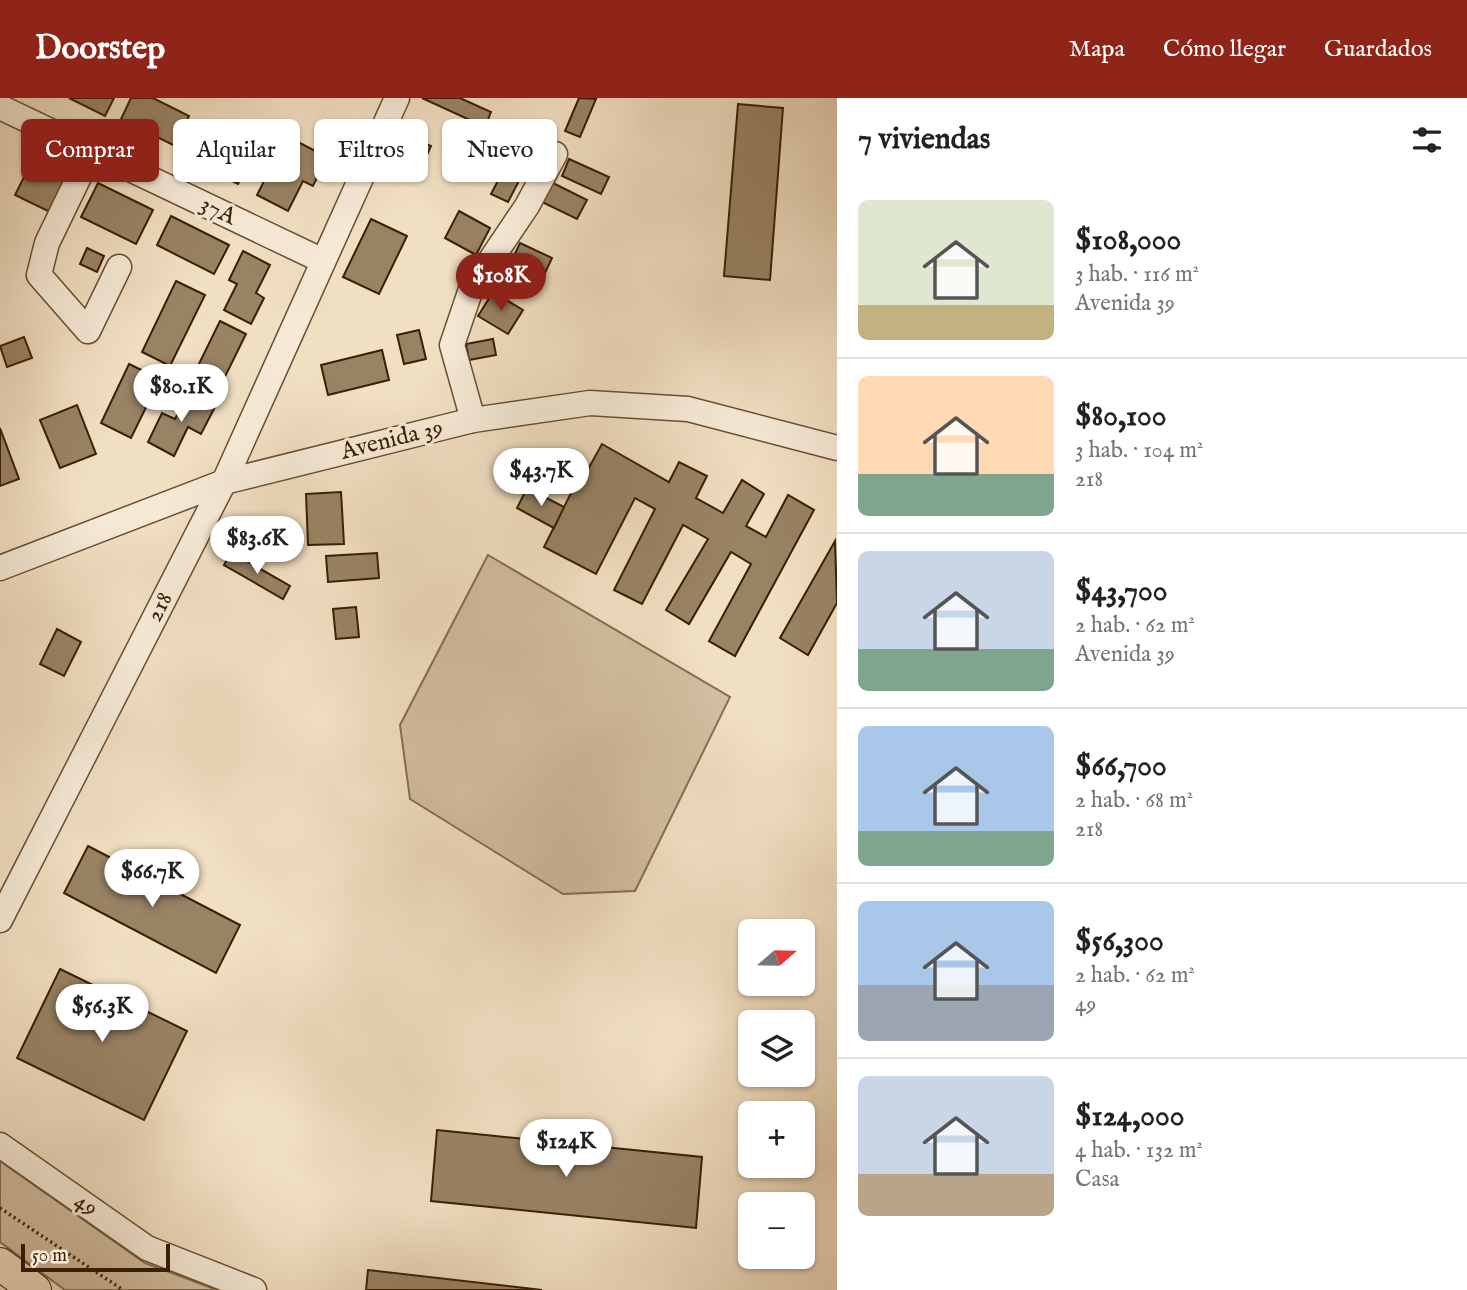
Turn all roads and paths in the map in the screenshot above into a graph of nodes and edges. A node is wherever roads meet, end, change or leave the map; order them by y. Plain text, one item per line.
1 (397, 98) edge
2 (0, 107) edge
3 (26, 119) edge
4 (77, 182) edge
5 (159, 182) edge
6 (540, 182) edge
7 (323, 261) junction
8 (119, 267) dead end
9 (473, 420) junction
10 (837, 448) edge
11 (223, 482) junction
12 (0, 568) edge
13 (0, 920) edge
14 (0, 1145) edge
15 (0, 1208) edge
16 (0, 1264) edge
17 (35, 1290) edge
18 (123, 1290) edge
19 (254, 1290) edge

1 - 7 street, 218
2 - 3 street, 37A
4 - 8 street
5 - 7 street, 37A
6 - 9 street
7 - 11 street, 218
9 - 10 street, Avenida 39
9 - 11 street, Avenida 39
11 - 12 street, Avenida 39
11 - 13 street, 218
14 - 19 street, 49
15 - 18 path
16 - 17 main road

